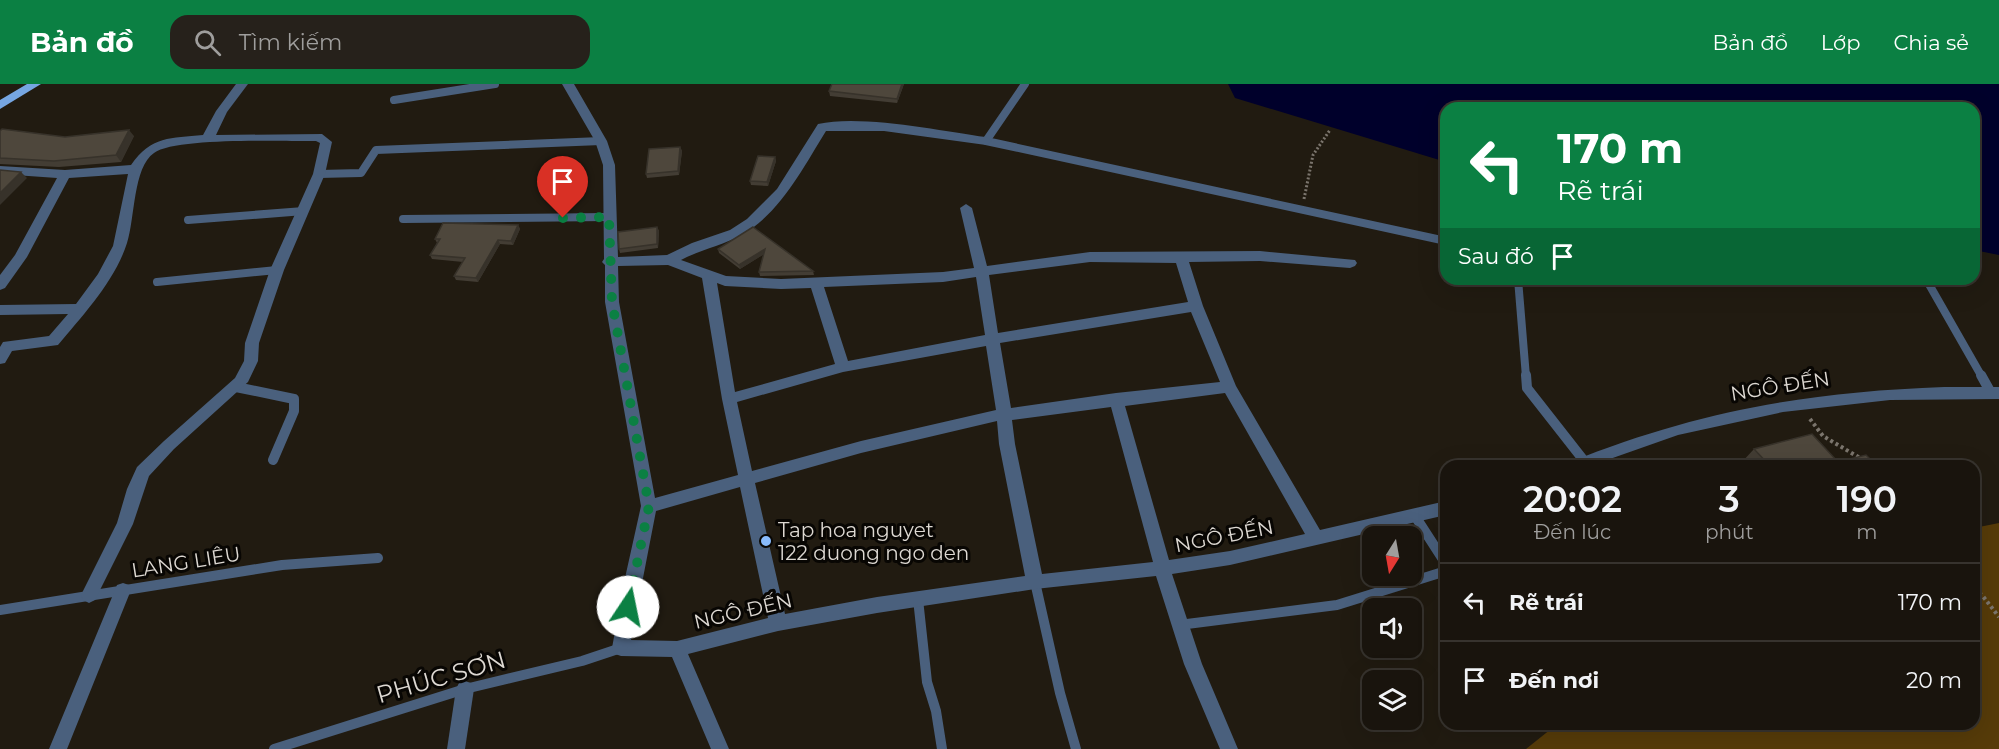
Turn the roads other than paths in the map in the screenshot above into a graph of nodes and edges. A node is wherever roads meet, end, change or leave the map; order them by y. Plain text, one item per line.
1 (35, 84) edge
2 (242, 84) edge
3 (495, 84) edge
4 (568, 84) edge
5 (1025, 84) edge
6 (394, 100) dead end
7 (0, 105) edge
8 (207, 140) junction
9 (601, 141) junction
10 (986, 141) junction
11 (135, 169) junction
12 (0, 170) edge
13 (65, 174) junction
14 (318, 174) junction
15 (966, 207) dead end
16 (304, 211) junction
17 (609, 217) junction
18 (404, 219) dead end
19 (188, 220) dead end
20 (1440, 240) edge
21 (1181, 258) junction
22 (669, 260) junction
23 (609, 262) junction
24 (1350, 263) dead end
25 (276, 270) junction
26 (982, 272) junction
27 (709, 277) junction
28 (157, 282) dead end
29 (816, 282) junction
30 (0, 285) edge
31 (1518, 285) edge
32 (1930, 285) edge
33 (1196, 306) junction
34 (80, 309) junction
35 (0, 310) edge
36 (993, 339) junction
37 (0, 359) edge
38 (843, 367) junction
39 (236, 387) junction
40 (1229, 387) junction
41 (1995, 393) edge
42 (729, 399) junction
43 (1116, 399) junction
44 (1004, 414) junction
45 (273, 460) dead end
46 (1577, 460) edge
47 (1590, 460) edge
48 (747, 480) junction
49 (649, 506) junction
50 (1440, 510) edge
51 (1415, 516) junction
52 (1317, 539) junction
53 (1440, 555) edge
54 (378, 558) dead end
55 (1163, 568) junction
56 (1440, 573) edge
57 (1035, 582) junction
58 (123, 590) junction
59 (89, 594) junction
60 (918, 599) junction
61 (0, 610) edge
62 (778, 623) junction
63 (1179, 624) junction
64 (621, 648) junction
65 (677, 649) junction
66 (465, 689) junction
67 (58, 749) edge
68 (274, 749) edge
69 (456, 749) edge
70 (720, 749) edge
71 (942, 749) edge
72 (1076, 749) edge
73 (1229, 749) edge

1 - 7 main road
2 - 8 street
3 - 6 lane
4 - 9 street
5 - 10 lane
8 - 11 street
8 - 14 street
9 - 14 lane
9 - 17 street
10 - 20 lane
10 - 22 street
11 - 13 street
11 - 34 street
12 - 13 street
13 - 30 street
14 - 16 street
15 - 26 street
16 - 19 lane
16 - 25 street
17 - 18 lane
17 - 23 street
21 - 24 street
21 - 26 street
21 - 33 street
22 - 23 street
22 - 27 street
23 - 49 street
25 - 28 lane
25 - 39 street
26 - 29 street
26 - 36 street
27 - 29 street
27 - 42 street
29 - 38 street
31 - 46 lane
32 - 41 lane
33 - 36 street
33 - 40 street
34 - 35 street
34 - 37 street
36 - 38 street
36 - 44 street
38 - 42 street
39 - 45 lane
39 - 59 street
40 - 43 street
40 - 52 street
41 - 47 street, NGÔ ĐẾN
42 - 48 street
43 - 44 street
43 - 55 street
44 - 48 street
44 - 57 street
48 - 49 street
48 - 62 street
49 - 64 street
50 - 51 street, NGÔ ĐẾN
51 - 52 street, NGÔ ĐẾN
51 - 53 lane
52 - 55 street, NGÔ ĐẾN
54 - 58 lane, LANG LIÊU
55 - 57 street, NGÔ ĐẾN
55 - 63 street
56 - 63 lane
57 - 60 street, NGÔ ĐẾN
57 - 72 lane
58 - 59 lane, LANG LIÊU
58 - 67 street
59 - 61 lane, LANG LIÊU
60 - 62 street, NGÔ ĐẾN
60 - 71 lane
62 - 65 street, NGÔ ĐẾN
63 - 73 street
64 - 65 street, NGÔ ĐẾN
64 - 66 lane, PHÚC SƠN
65 - 70 street
66 - 68 lane, PHÚC SƠN
66 - 69 street

